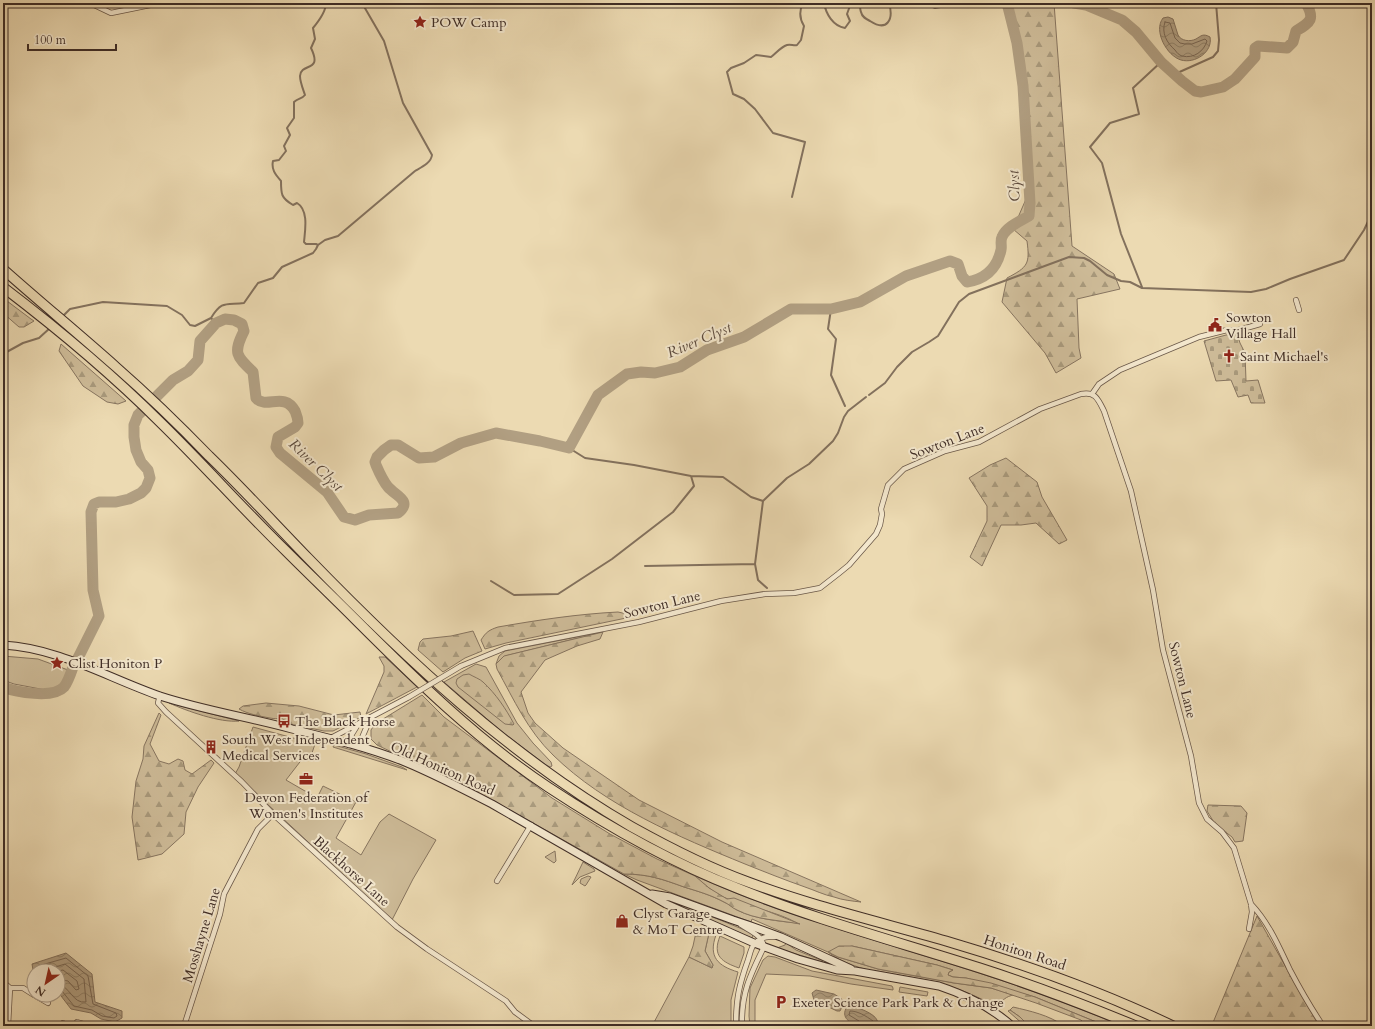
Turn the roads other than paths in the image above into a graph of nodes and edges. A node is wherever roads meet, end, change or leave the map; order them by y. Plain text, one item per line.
1 (90, 3) edge
2 (160, 3) edge
3 (3, 269) edge
4 (3, 274) edge
5 (3, 287) edge
6 (3, 290) edge
7 (1296, 300) dead end
8 (48, 308) junction
9 (1299, 310) dead end
10 (40, 315) junction
11 (1260, 324) dead end
12 (68, 332) junction
13 (1092, 394) junction
14 (3, 644) edge
15 (160, 695) junction
16 (373, 717) junction
17 (358, 725) junction
18 (329, 739) junction
19 (349, 745) junction
20 (358, 747) junction
21 (272, 814) junction
22 (531, 825) junction
23 (497, 881) dead end
24 (650, 894) junction
25 (1251, 904) junction
26 (733, 920) junction
27 (1249, 929) dead end
28 (781, 937) junction
29 (757, 941) junction
30 (764, 947) junction
31 (855, 972) junction
32 (3, 982) edge
33 (10, 988) junction
34 (26, 990) edge
35 (1154, 1017) junction
36 (77, 1022) dead end
37 (8, 1026) edge
38 (90, 1026) edge
39 (184, 1026) edge
40 (534, 1026) edge
41 (736, 1026) edge
42 (744, 1026) edge
43 (1012, 1026) edge
44 (1136, 1026) edge
45 (1166, 1026) edge
46 (1173, 1026) edge
47 (1323, 1026) edge

1 - 2 street
3 - 8 highway
4 - 8 highway
5 - 10 highway
6 - 10 highway
7 - 9 street
8 - 12 highway
10 - 12 highway
11 - 13 street
12 - 35 highway, Honiton Road
12 - 44 highway, Honiton Road
13 - 16 street, Sowton Lane, bridge
13 - 25 street, Sowton Lane
14 - 15 street, Old Honiton Road
15 - 18 street, Old Honiton Road
15 - 21 street, Blackhorse Lane
16 - 17 street, Sowton Lane
16 - 20 street
17 - 18 street, Sowton Lane
17 - 19 street
18 - 19 street, Old Honiton Road
19 - 20 street, Old Honiton Road
20 - 22 street, Old Honiton Road
21 - 39 street, Mosshayne Lane
21 - 40 street, Blackhorse Lane
22 - 23 street
22 - 24 street, Old Honiton Road
24 - 26 street, Old Honiton Road
24 - 29 street, Old Honiton Road
25 - 27 street, Sowton Lane
25 - 47 street, Sowton Lane
26 - 28 street, Old Honiton Road
26 - 29 street, Old Honiton Road
28 - 29 street, Old Honiton Road
28 - 31 street, Old Honiton Road
29 - 30 street, Old Honiton Road
29 - 41 street
30 - 31 street, Old Honiton Road
30 - 42 street
31 - 43 street, Old Honiton Road
32 - 33 street
33 - 34 street
33 - 37 street
35 - 45 street, Honiton Road
35 - 46 highway, Honiton Road
36 - 38 street

